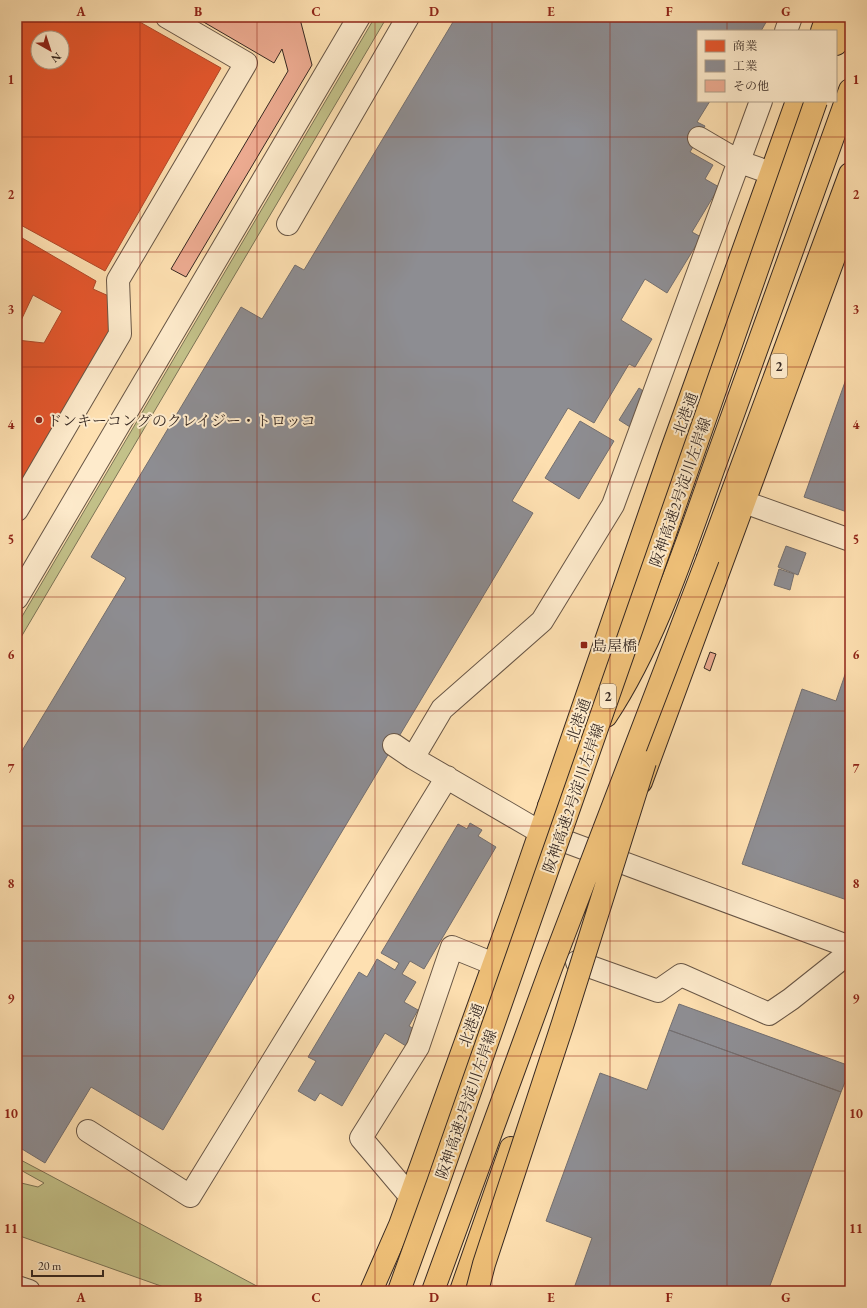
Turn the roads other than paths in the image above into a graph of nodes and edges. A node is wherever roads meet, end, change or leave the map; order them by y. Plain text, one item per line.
1 (167, 17) edge
2 (359, 17) edge
3 (408, 17) edge
4 (791, 17) edge
5 (827, 17) edge
6 (846, 17) edge
7 (786, 30) edge
8 (822, 30) edge
9 (837, 41) edge
10 (850, 90) edge
11 (761, 102) edge
12 (797, 102) edge
13 (816, 102) edge
14 (699, 138) dead end
15 (740, 162) junction
16 (771, 173) junction
17 (850, 174) edge
18 (850, 214) edge
19 (288, 224) dead end
20 (744, 502) junction
21 (17, 510) edge
22 (850, 540) edge
23 (708, 558) junction
24 (17, 598) edge
25 (394, 745) dead end
26 (413, 758) junction
27 (447, 777) junction
28 (548, 806) junction
29 (540, 832) junction
30 (613, 859) junction
31 (850, 947) edge
32 (850, 952) edge
33 (577, 962) junction
34 (494, 964) junction
35 (88, 1131) dead end
36 (410, 1196) junction
37 (17, 1287) edge
38 (29, 1291) edge
39 (371, 1291) edge
40 (399, 1291) edge
41 (433, 1291) edge
42 (461, 1291) edge
43 (477, 1291) edge

1 - 21 street
2 - 24 street
3 - 19 street
4 - 7 street
5 - 8 main road
6 - 9 main road
10 - 28 main road
11 - 15 street
12 - 16 main road, 北港通
13 - 40 main road, 阪神高速2号淀川左岸線 / 2, bridge
14 - 15 street
15 - 16 street
15 - 26 street
16 - 28 main road, 北港通
17 - 23 main road, 阪神高速2号淀川左岸線 / 2
18 - 20 main road
20 - 22 street
20 - 30 main road
23 - 41 main road, 阪神高速2号淀川左岸線 / 2, bridge
23 - 43 main road, 2, bridge
25 - 26 street
26 - 27 street
27 - 29 street
27 - 35 street
28 - 29 main road, 北港通
29 - 30 street
29 - 34 main road, 北港通
30 - 31 street
30 - 33 main road
32 - 33 street
33 - 42 main road
34 - 36 main road, 北港通
34 - 36 street
36 - 39 main road, 北港通
37 - 38 street

